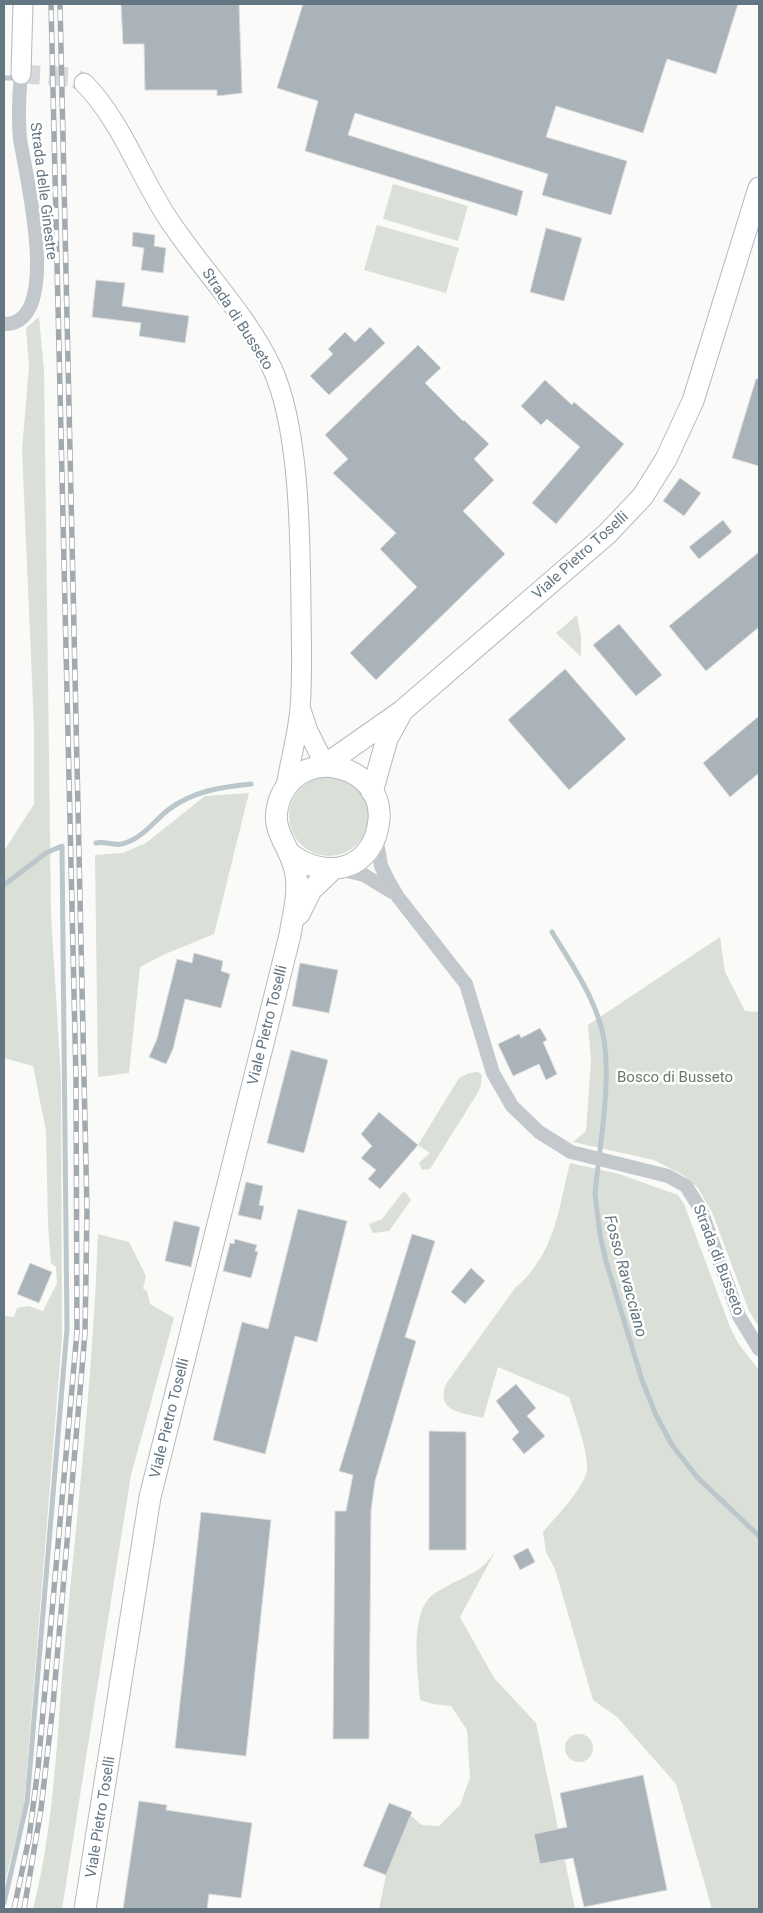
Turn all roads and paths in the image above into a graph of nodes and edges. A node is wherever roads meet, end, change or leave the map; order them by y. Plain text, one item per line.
1 (24, 4) edge
2 (21, 74) joint
3 (84, 83) tunnel mouth
4 (759, 188) edge
5 (4, 324) edge
6 (300, 709) junction
7 (402, 711) junction
8 (325, 765) junction
9 (286, 787) junction
10 (372, 792) junction
11 (376, 836) junction
12 (289, 853) junction
13 (336, 869) junction
14 (398, 897) junction
15 (290, 935) junction
16 (759, 1349) edge
17 (86, 1909) edge

1 - 2 street
2 - 5 street, Strada delle Ginestre
3 - 6 street, Strada di Busseto
4 - 7 main road, Viale Pietro Toselli
6 - 8 street, Strada di Busseto
6 - 9 street, Strada di Busseto
7 - 8 main road, Viale Pietro Toselli
7 - 10 main road, Viale Pietro Toselli
8 - 9 main road, Viale Pietro Toselli
8 - 10 main road
9 - 12 main road, Viale Pietro Toselli
10 - 11 main road
11 - 13 main road, Viale Pietro Toselli
11 - 14 street, Strada di Busseto
12 - 13 main road
12 - 15 main road, Viale Pietro Toselli
13 - 14 street, Strada di Busseto
13 - 15 main road, Viale Pietro Toselli
14 - 16 street, Strada di Busseto
15 - 17 main road, Viale Pietro Toselli

